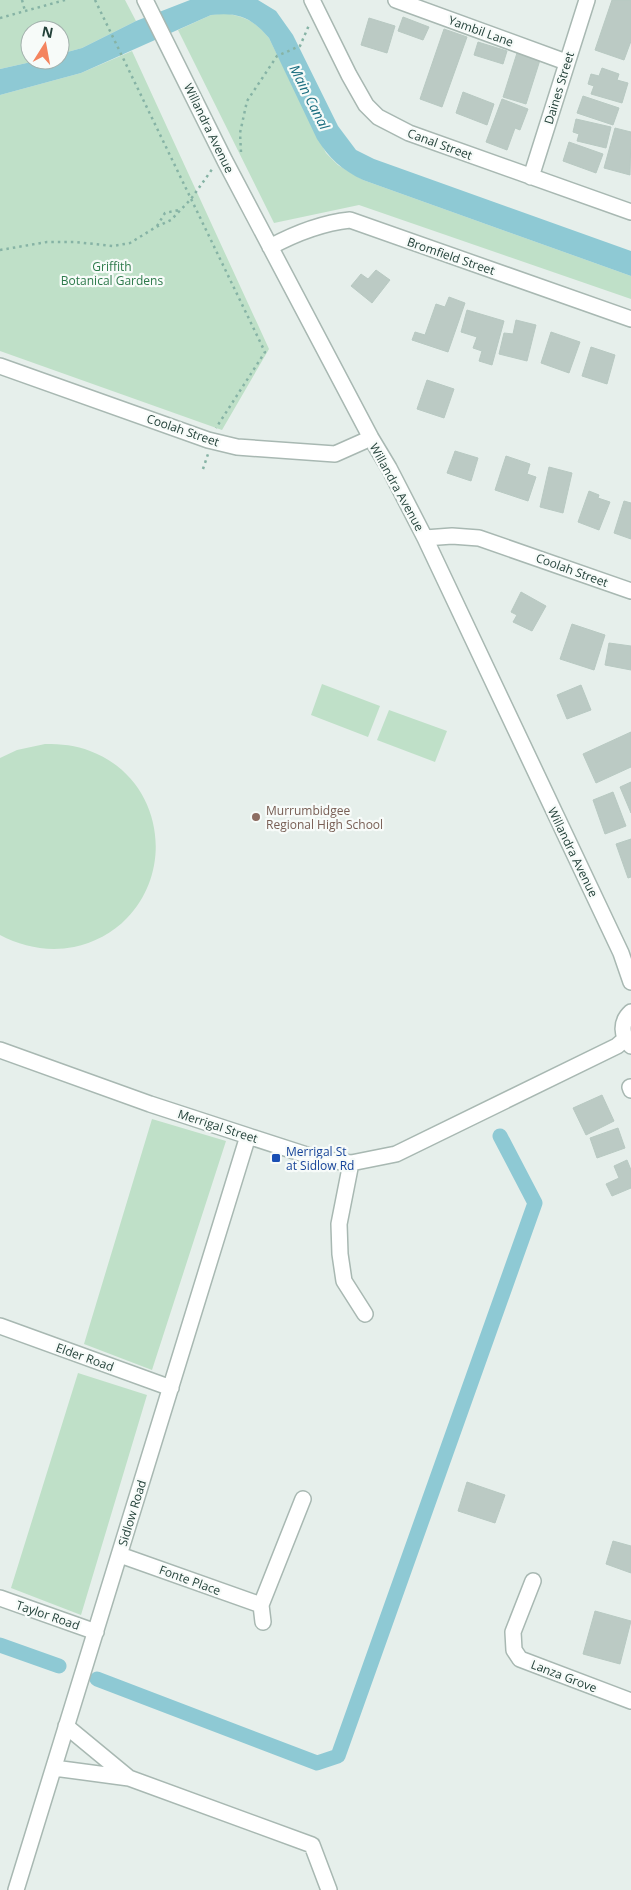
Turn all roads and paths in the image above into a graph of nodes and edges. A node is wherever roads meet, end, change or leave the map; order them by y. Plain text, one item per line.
1 (22, 0) edge
2 (65, 0) edge
3 (95, 0) edge
4 (312, 0) edge
5 (396, 0) edge
6 (587, 0) edge
7 (147, 3) edge
8 (25, 11) junction
9 (318, 15) junction
10 (0, 18) edge
11 (566, 62) junction
12 (241, 152) dead end
13 (214, 167) dead end
14 (531, 177) junction
15 (191, 199) junction
16 (180, 210) junction
17 (631, 212) edge
18 (156, 227) junction
19 (270, 247) junction
20 (0, 250) edge
21 (631, 320) edge
22 (0, 366) edge
23 (371, 438) junction
24 (208, 440) junction
25 (203, 469) dead end
26 (425, 538) junction
27 (631, 591) edge
28 (631, 982) edge
29 (631, 1012) edge
30 (628, 1042) edge
31 (0, 1050) edge
32 (248, 1136) junction
33 (351, 1163) junction
34 (365, 1314) dead end
35 (0, 1326) edge
36 (171, 1388) junction
37 (303, 1499) dead end
38 (120, 1555) junction
39 (533, 1581) dead end
40 (0, 1598) edge
41 (260, 1605) junction
42 (263, 1622) dead end
43 (96, 1632) junction
44 (631, 1702) edge
45 (66, 1726) junction
46 (54, 1768) junction
47 (129, 1778) junction
48 (16, 1890) edge
49 (329, 1890) edge

1 - 8 path
2 - 8 path
3 - 15 path
4 - 9 street, Canal Street
5 - 11 street, Yambil Lane
6 - 11 street, Daines Street
7 - 19 street, Willandra Avenue
8 - 10 path
9 - 12 path
9 - 14 street, Canal Street
11 - 14 street, Daines Street
13 - 15 path
14 - 17 street, Canal Street
15 - 16 path
15 - 24 path
16 - 18 path
16 - 18 path
18 - 20 path
19 - 21 street, Bromfield Street
19 - 23 street, Willandra Avenue
22 - 24 street, Coolah Street
23 - 24 street, Coolah Street
23 - 26 street, Willandra Avenue
24 - 25 path
26 - 27 street, Coolah Street
26 - 28 street, Willandra Avenue
29 - 30 street
30 - 33 street, Merrigal Street
31 - 32 street, Merrigal Street
32 - 33 street, Merrigal Street
32 - 36 street, Sidlow Road
33 - 34 street
35 - 36 street, Elder Road
36 - 38 street, Sidlow Road
37 - 41 street
38 - 41 street, Fonte Place
38 - 43 street, Sidlow Road
39 - 44 street, Lanza Grove
40 - 43 street, Taylor Road
41 - 42 street
43 - 45 street, Sidlow Road
45 - 46 street, Sidlow Road
45 - 47 street
46 - 47 street
46 - 48 street, Sidlow Road
47 - 49 street

